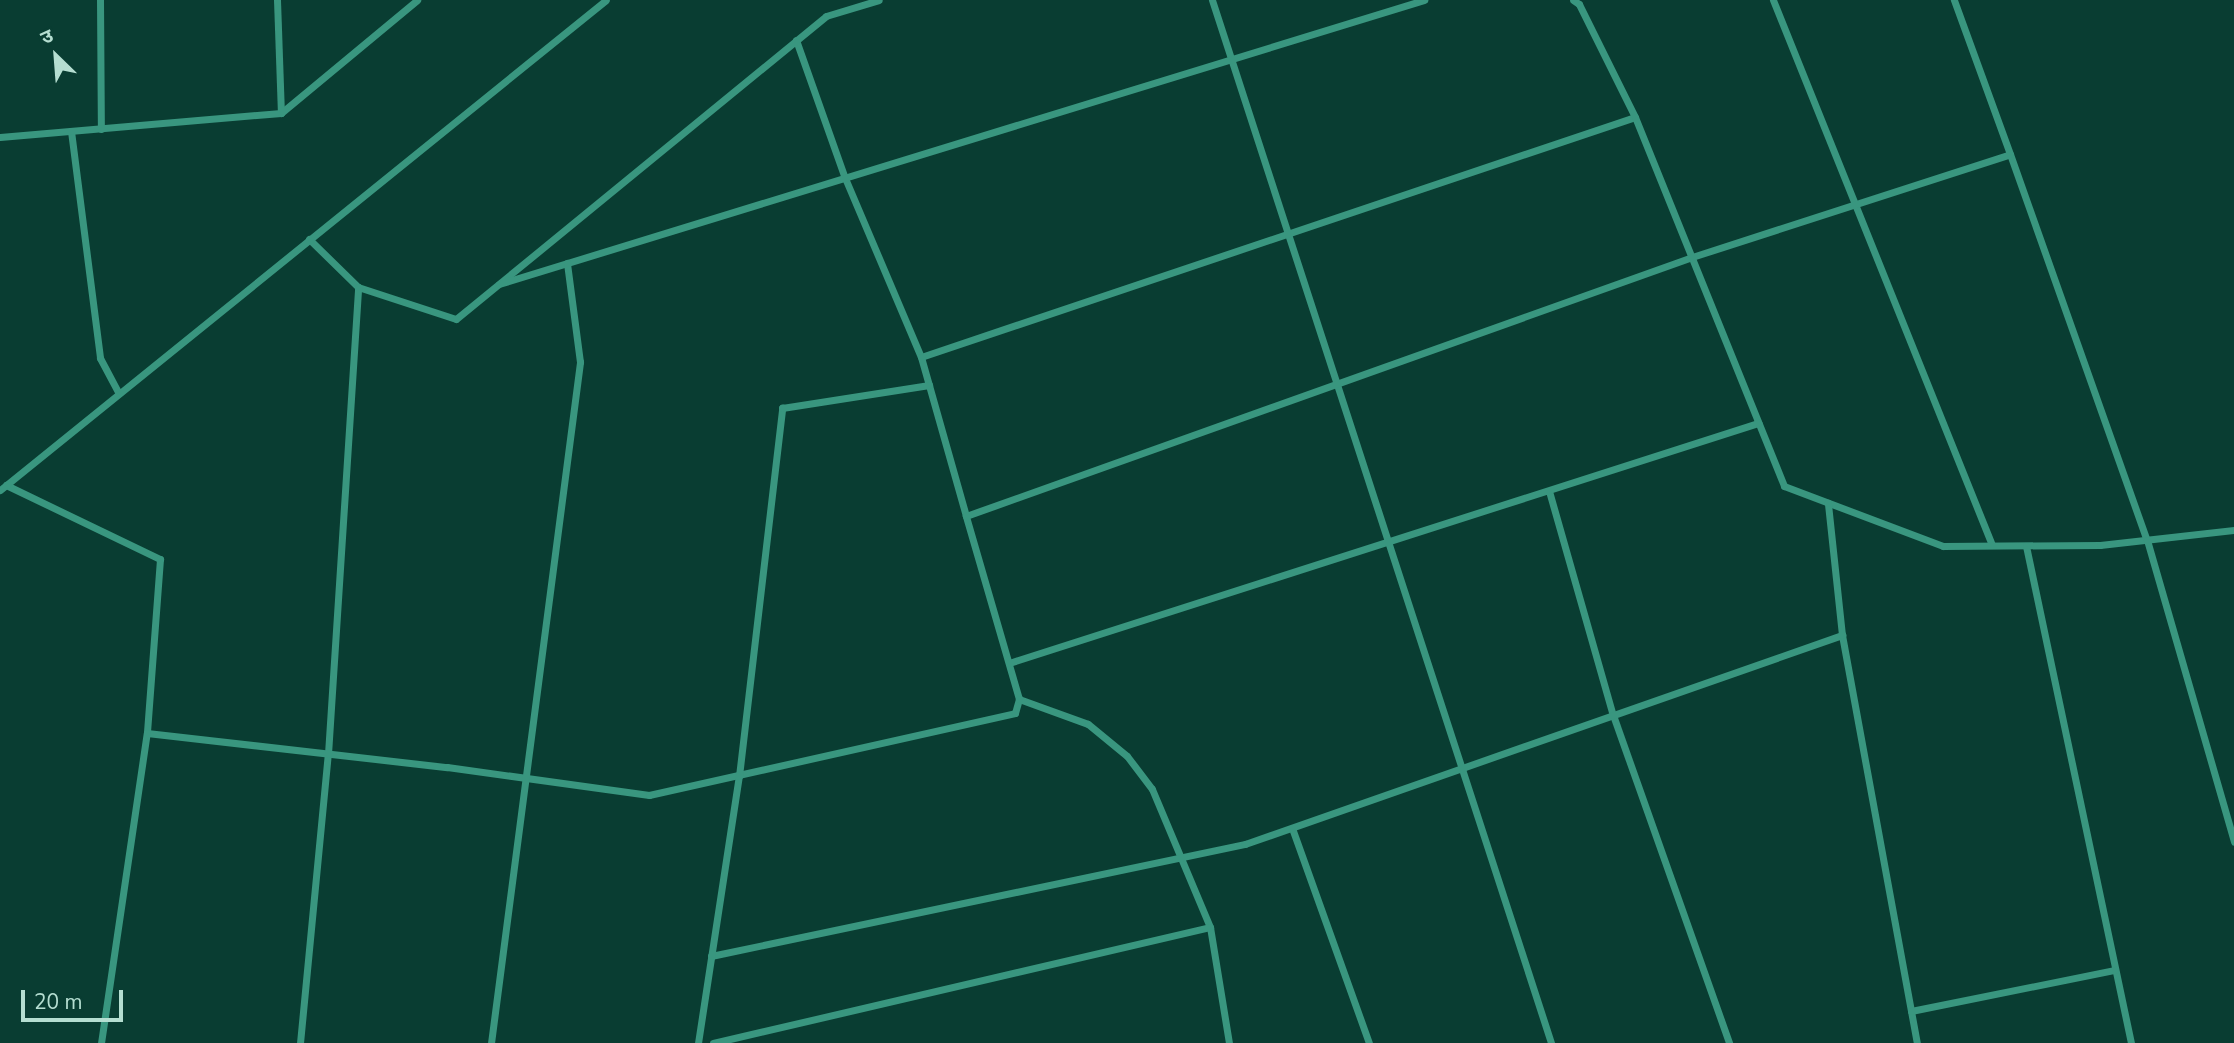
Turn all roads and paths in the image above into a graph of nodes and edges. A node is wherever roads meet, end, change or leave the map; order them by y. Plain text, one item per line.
1 (100, 0) edge
2 (277, 0) edge
3 (417, 0) edge
4 (606, 0) edge
5 (879, 0) edge
6 (1212, 0) edge
7 (1424, 0) edge
8 (1573, 0) edge
9 (1773, 0) edge
10 (1954, 0) edge
11 (796, 40) junction
12 (1231, 59) junction
13 (281, 113) junction
14 (1635, 117) junction
15 (101, 129) junction
16 (71, 131) junction
17 (0, 137) edge
18 (2010, 154) junction
19 (845, 178) junction
20 (1853, 204) junction
21 (1288, 234) junction
22 (309, 239) junction
23 (1692, 257) junction
24 (567, 263) junction
25 (499, 284) junction
26 (358, 287) junction
27 (921, 357) junction
28 (1337, 385) junction
29 (929, 386) junction
30 (119, 393) junction
31 (1758, 423) junction
32 (3, 488) edge
33 (1549, 491) junction
34 (1828, 503) junction
35 (966, 516) junction
36 (2234, 530) edge
37 (2147, 540) junction
38 (1388, 543) junction
39 (1992, 545) junction
40 (2026, 546) junction
41 (1842, 635) junction
42 (1009, 663) junction
43 (1019, 699) junction
44 (1614, 715) junction
45 (148, 733) junction
46 (328, 754) junction
47 (1462, 768) junction
48 (739, 776) junction
49 (524, 778) junction
50 (1292, 828) junction
51 (2234, 842) edge
52 (1180, 858) junction
53 (1210, 927) junction
54 (711, 957) junction
55 (2115, 970) junction
56 (1911, 1011) junction
57 (102, 1043) edge
58 (300, 1043) edge
59 (491, 1043) edge
60 (698, 1043) edge
61 (713, 1043) edge
62 (1229, 1043) edge
63 (1369, 1043) edge
64 (1551, 1043) edge
65 (1729, 1043) edge
66 (1917, 1043) edge
67 (2131, 1043) edge

1 - 15 street
2 - 13 street
3 - 13 street
4 - 22 street
5 - 11 street
6 - 12 street
7 - 12 street
8 - 14 street
9 - 20 street
10 - 18 street
11 - 19 street
11 - 25 street
12 - 19 street
12 - 21 street
13 - 15 street
14 - 21 street
14 - 23 street
15 - 16 street
16 - 17 street
16 - 30 street
18 - 20 street
18 - 37 street
19 - 24 street
19 - 27 street
20 - 23 street
20 - 39 street
21 - 27 street
21 - 28 street
22 - 26 street
22 - 30 street
23 - 28 street
23 - 31 street
24 - 25 street
24 - 49 street
25 - 26 street
26 - 46 street
27 - 29 street
28 - 35 street
28 - 38 street
29 - 35 street
29 - 48 street
30 - 32 street
31 - 33 street
31 - 34 street
32 - 45 street
33 - 38 street
33 - 44 street
34 - 39 street
34 - 41 street
35 - 42 street
36 - 37 street
37 - 40 street
37 - 51 street
38 - 42 street
38 - 47 street
39 - 40 street
40 - 55 street
41 - 44 street
41 - 56 street
42 - 43 street
43 - 48 street
43 - 52 street
44 - 47 street
44 - 65 street
45 - 46 street
45 - 57 street
46 - 49 street
46 - 58 street
47 - 50 street
47 - 64 street
48 - 49 street
48 - 54 street
49 - 59 street
50 - 52 street
50 - 63 street
52 - 53 street
52 - 54 street
53 - 61 street
53 - 62 street
54 - 60 street
55 - 56 street
55 - 67 street
56 - 66 street

